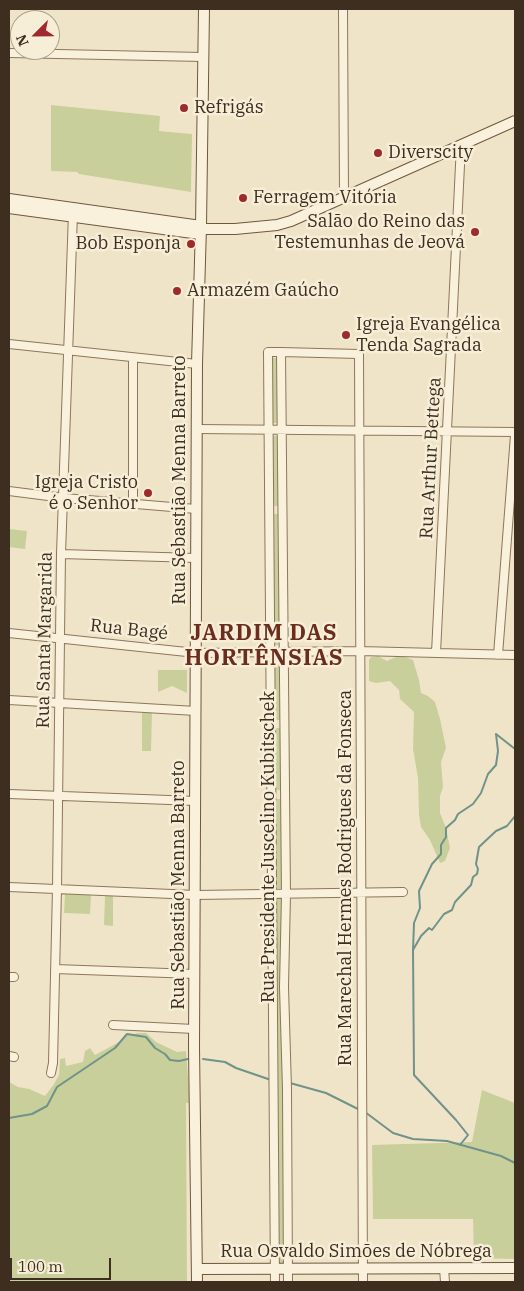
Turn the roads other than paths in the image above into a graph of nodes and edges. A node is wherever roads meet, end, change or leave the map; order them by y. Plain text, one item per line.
1 (204, 9) edge
2 (344, 9) edge
3 (9, 52) edge
4 (203, 57) junction
5 (515, 121) edge
6 (461, 145) junction
7 (344, 196) junction
8 (9, 199) edge
9 (9, 208) edge
10 (73, 213) junction
11 (200, 230) junction
12 (9, 344) edge
13 (68, 351) junction
14 (282, 352) junction
15 (133, 358) junction
16 (197, 364) junction
17 (197, 430) junction
18 (269, 431) junction
19 (282, 431) junction
20 (360, 431) junction
21 (447, 431) junction
22 (515, 433) edge
23 (9, 491) edge
24 (64, 498) junction
25 (133, 504) junction
26 (196, 509) junction
27 (269, 510) junction
28 (282, 510) junction
29 (61, 554) junction
30 (196, 558) junction
31 (9, 632) edge
32 (59, 638) junction
33 (360, 651) junction
34 (284, 652) junction
35 (196, 653) junction
36 (270, 653) junction
37 (436, 653) junction
38 (498, 655) junction
39 (515, 655) edge
40 (9, 700) edge
41 (59, 702) junction
42 (196, 711) junction
43 (285, 724) junction
44 (271, 725) junction
45 (9, 794) edge
46 (271, 794) junction
47 (285, 794) junction
48 (58, 795) junction
49 (196, 801) junction
50 (9, 887) edge
51 (57, 888) junction
52 (360, 892) junction
53 (403, 892) dead end
54 (195, 895) junction
55 (271, 895) junction
56 (286, 895) junction
57 (55, 969) junction
58 (195, 974) junction
59 (113, 1025) dead end
60 (194, 1029) junction
61 (51, 1073) dead end
62 (444, 1268) junction
63 (515, 1268) edge
64 (198, 1269) junction
65 (274, 1269) junction
66 (288, 1269) junction
67 (362, 1269) junction
68 (197, 1282) edge
69 (275, 1282) edge
70 (288, 1282) edge
71 (363, 1282) edge
72 (445, 1282) edge

1 - 4 main road, Rua Sebastião Menna Barreto
2 - 7 street
3 - 4 street
4 - 11 main road, Rua Sebastião Menna Barreto
5 - 6 main road
6 - 7 main road
6 - 21 street, Rua Arthur Bettega
7 - 11 main road
8 - 10 main road
9 - 10 main road
10 - 11 main road
10 - 13 street, Rua Santa Margarida
11 - 16 main road, Rua Sebastião Menna Barreto
12 - 13 street
13 - 15 street
13 - 24 street, Rua Santa Margarida
14 - 18 street, Rua Presidente Juscelino Kubitschek
14 - 19 street, Rua Presidente Juscelino Kubitschek
14 - 20 street, Rua Marechal Hermes Rodrigues da Fonseca
15 - 16 street
15 - 25 street
16 - 17 main road, Rua Sebastião Menna Barreto
17 - 18 street
17 - 26 main road, Rua Sebastião Menna Barreto
18 - 19 street
18 - 27 street, Rua Presidente Juscelino Kubitschek
19 - 20 street
19 - 28 street, Rua Presidente Juscelino Kubitschek
20 - 21 street
20 - 33 street, Rua Marechal Hermes Rodrigues da Fonseca
21 - 22 street
21 - 37 street, Rua Arthur Bettega
22 - 38 street
23 - 24 street
24 - 25 street
24 - 29 street, Rua Santa Margarida
25 - 26 street
26 - 30 main road, Rua Sebastião Menna Barreto
27 - 28 street
27 - 36 street, Rua Presidente Juscelino Kubitschek
28 - 34 street, Rua Presidente Juscelino Kubitschek
29 - 30 street
29 - 32 street, Rua Santa Margarida
30 - 35 main road, Rua Sebastião Menna Barreto
31 - 32 street, Rua Bagé
32 - 35 street, Rua Bagé
32 - 41 street, Rua Santa Margarida
33 - 34 street, Rua Bagé
33 - 37 street, Rua Bagé
33 - 52 street, Rua Marechal Hermes Rodrigues da Fonseca
34 - 36 street, Rua Bagé
34 - 43 street, Rua Presidente Juscelino Kubitschek
35 - 36 street, Rua Bagé
35 - 42 main road, Rua Sebastião Menna Barreto
36 - 44 street, Rua Presidente Juscelino Kubitschek
37 - 38 street, Rua Bagé
38 - 39 street, Rua Bagé
40 - 41 street
41 - 42 street
41 - 48 street, Rua Santa Margarida
42 - 49 main road, Rua Sebastião Menna Barreto
43 - 44 street
43 - 47 street, Rua Presidente Juscelino Kubitschek
44 - 46 street, Rua Presidente Juscelino Kubitschek
45 - 48 street
46 - 47 street
46 - 55 street, Rua Presidente Juscelino Kubitschek
47 - 56 street, Rua Presidente Juscelino Kubitschek
48 - 49 street
48 - 51 street, Rua Santa Margarida
49 - 54 main road, Rua Sebastião Menna Barreto
50 - 51 street
51 - 54 street
51 - 57 street, Rua Santa Margarida
52 - 53 street
52 - 56 street
52 - 67 street, Rua Marechal Hermes Rodrigues da Fonseca
54 - 55 street
54 - 58 main road, Rua Sebastião Menna Barreto
55 - 56 street
55 - 65 street, Rua Presidente Juscelino Kubitschek
56 - 66 street, Rua Presidente Juscelino Kubitschek
57 - 58 street
57 - 61 street, Rua Santa Margarida
58 - 60 main road, Rua Sebastião Menna Barreto
59 - 60 street
60 - 64 main road, Rua Sebastião Menna Barreto
62 - 63 main road, Rua Osvaldo Simões de Nóbrega
62 - 67 main road, Rua Osvaldo Simões de Nóbrega
62 - 72 street
64 - 65 main road, Rua Osvaldo Simões de Nóbrega
64 - 68 main road, Rua Sebastião Menna Barreto
65 - 66 main road, Rua Osvaldo Simões de Nóbrega
65 - 69 street, Rua Presidente Juscelino Kubitschek
66 - 67 main road, Rua Osvaldo Simões de Nóbrega
66 - 70 street, Rua Presidente Juscelino Kubitschek
67 - 71 street, Rua Marechal Hermes Rodrigues da Fonseca

